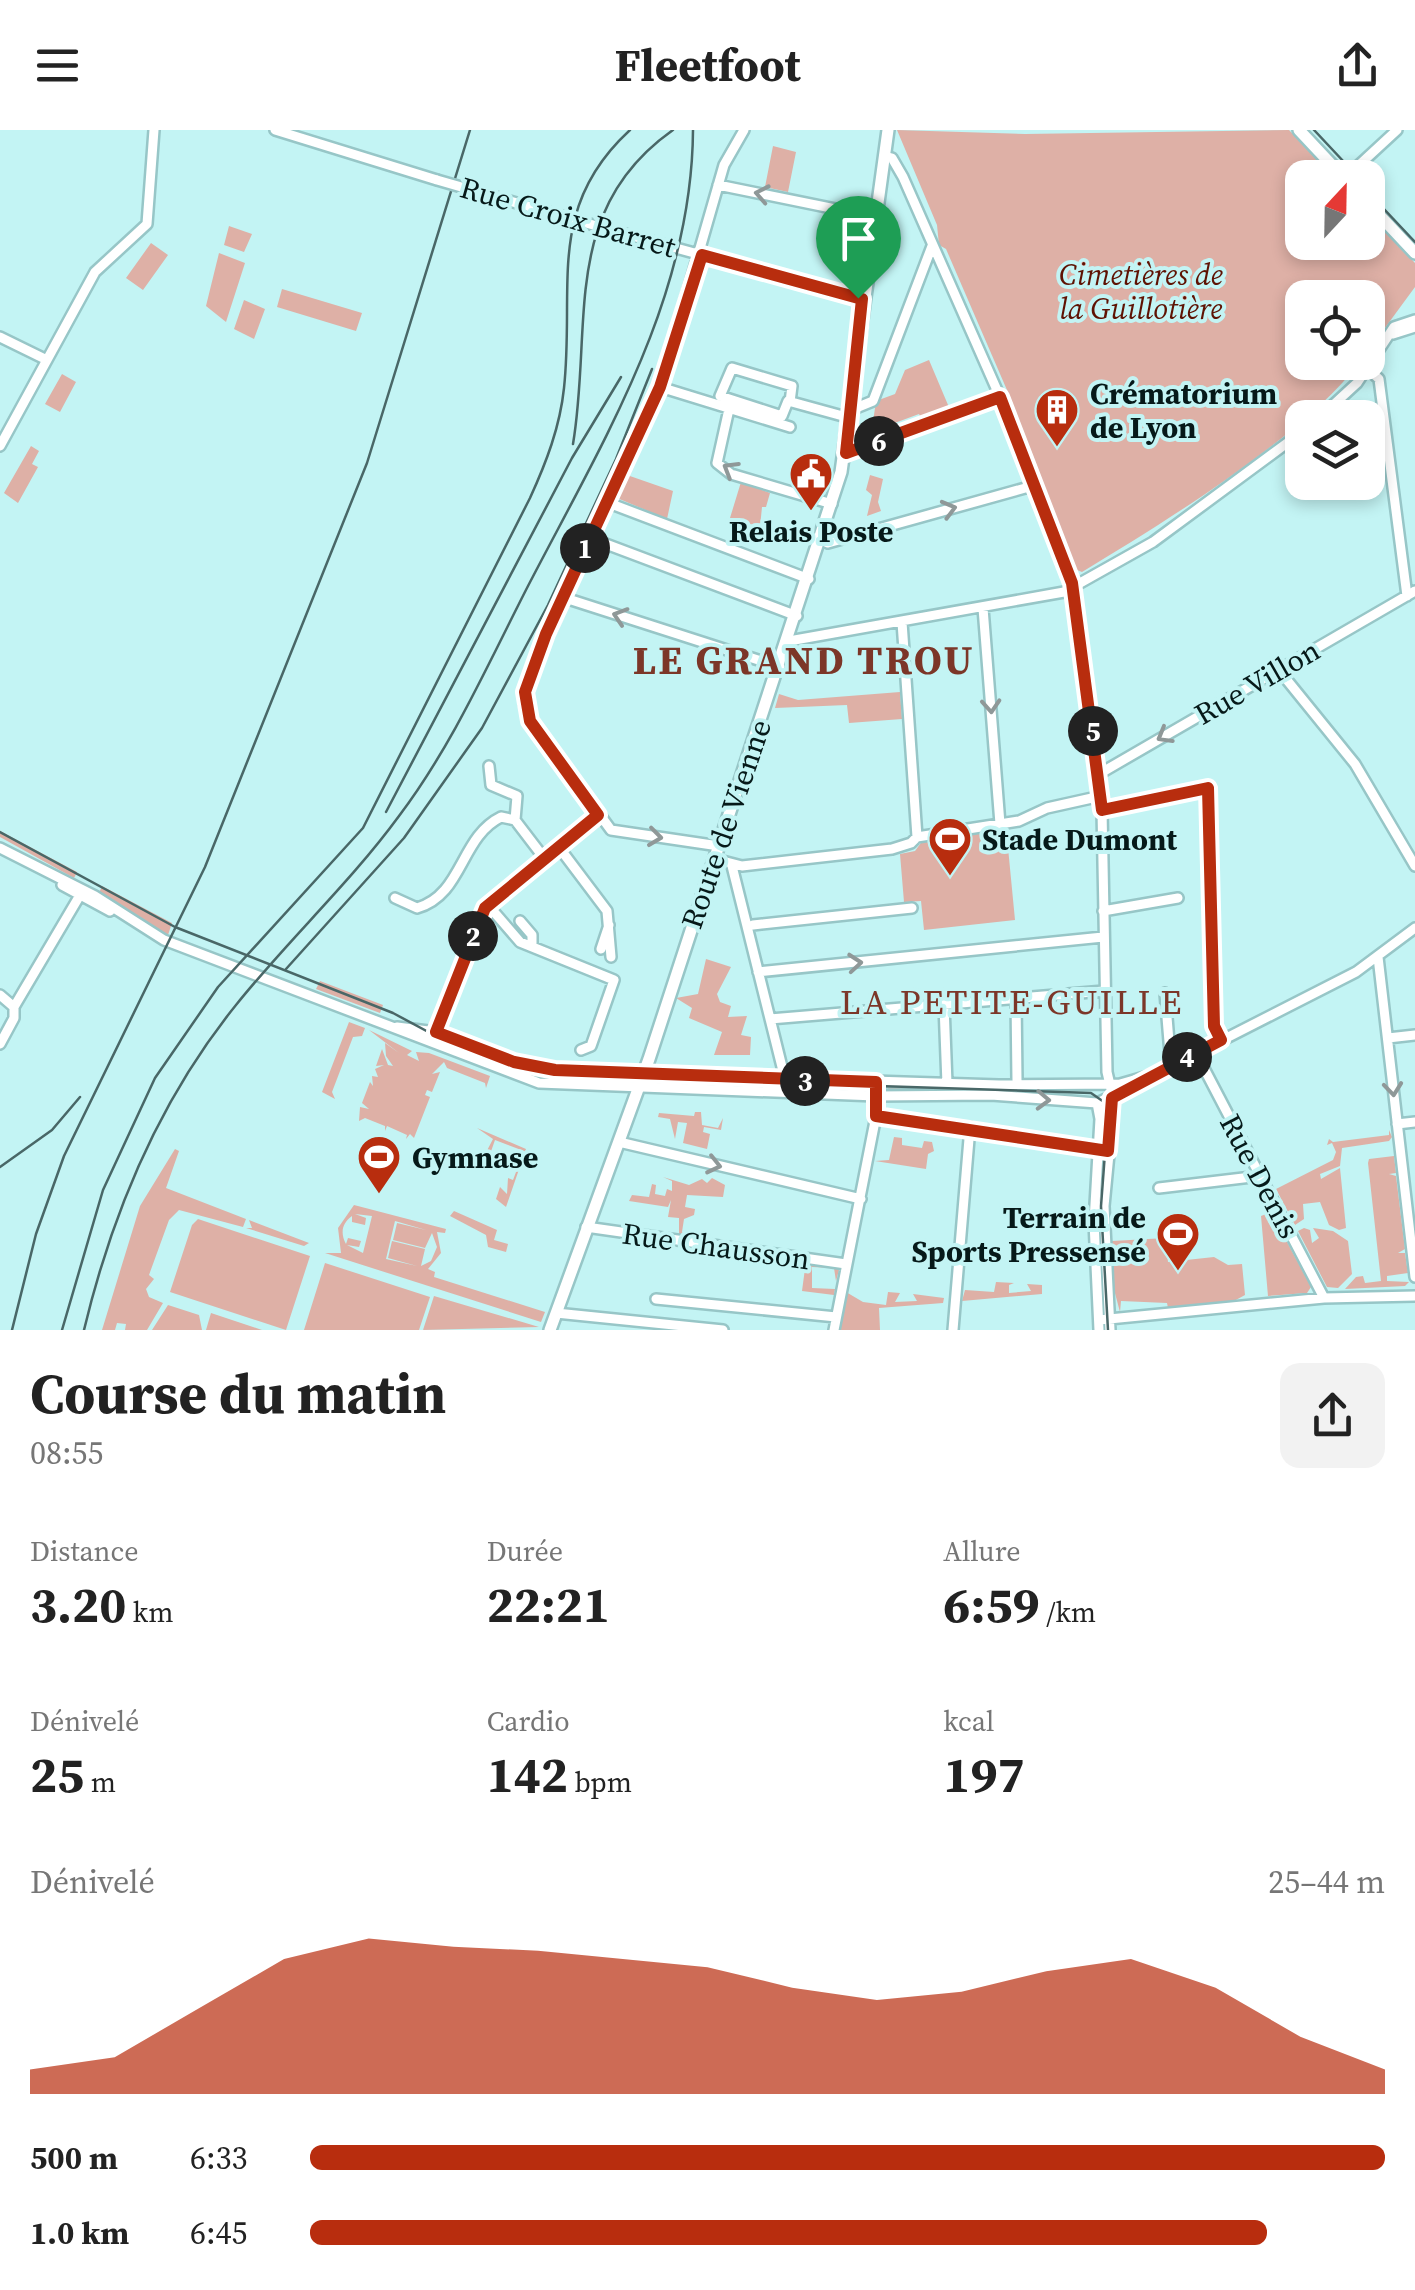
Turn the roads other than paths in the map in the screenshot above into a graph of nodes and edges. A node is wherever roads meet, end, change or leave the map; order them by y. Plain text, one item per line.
1 (154, 130) edge
2 (276, 130) edge
3 (744, 130) edge
4 (888, 130) edge
5 (1299, 130) edge
6 (1395, 131) edge
7 (884, 156) junction
8 (1327, 160) edge
9 (1364, 160) edge
10 (718, 185) junction
11 (875, 217) junction
12 (1385, 221) edge
13 (932, 243) junction
14 (1415, 253) edge
15 (702, 255) junction
16 (862, 299) junction
17 (1415, 324) edge
18 (0, 337) edge
19 (1385, 342) edge
20 (47, 360) junction
21 (1358, 380) edge
22 (1379, 380) edge
23 (660, 387) junction
24 (1000, 397) junction
25 (1339, 400) edge
26 (790, 402) junction
27 (730, 409) junction
28 (850, 414) junction
29 (790, 427) dead end
30 (1285, 445) edge
31 (0, 446) edge
32 (846, 453) junction
33 (1036, 485) junction
34 (606, 502) junction
35 (832, 504) junction
36 (590, 538) junction
37 (821, 540) junction
38 (809, 579) junction
39 (1073, 588) junction
40 (1411, 594) edge
41 (562, 597) junction
42 (983, 608) junction
43 (797, 616) junction
44 (902, 622) junction
45 (789, 641) junction
46 (780, 668) junction
47 (1278, 669) junction
48 (489, 766) dead end
49 (1099, 774) junction
50 (1101, 796) junction
51 (1102, 810) junction
52 (598, 815) junction
53 (515, 820) junction
54 (1000, 824) junction
55 (917, 837) junction
56 (558, 846) junction
57 (0, 848) edge
58 (717, 853) junction
59 (541, 854) dead end
60 (732, 866) junction
61 (1415, 866) edge
62 (81, 893) junction
63 (395, 898) dead end
64 (1178, 898) dead end
65 (488, 905) junction
66 (912, 908) dead end
67 (1103, 911) junction
68 (520, 920) dead end
69 (610, 922) junction
70 (753, 925) dead end
71 (1415, 928) edge
72 (1103, 937) junction
73 (534, 946) junction
74 (601, 949) dead end
75 (611, 957) dead end
76 (1378, 957) junction
77 (758, 972) junction
78 (1104, 991) junction
79 (1165, 993) dead end
80 (0, 995) edge
81 (1016, 998) junction
82 (944, 1004) junction
83 (14, 1007) junction
84 (366, 1018) junction
85 (770, 1020) junction
86 (436, 1032) junction
87 (1415, 1035) edge
88 (1388, 1038) junction
89 (1221, 1040) junction
90 (0, 1044) edge
91 (432, 1046) junction
92 (581, 1050) dead end
93 (1196, 1053) junction
94 (1171, 1066) junction
95 (641, 1073) junction
96 (1155, 1074) junction
97 (784, 1079) junction
98 (1017, 1080) dead end
99 (876, 1082) junction
100 (947, 1084) junction
101 (1108, 1084) junction
102 (635, 1089) junction
103 (876, 1096) junction
104 (1112, 1098) junction
105 (1097, 1104) junction
106 (876, 1116) junction
107 (1415, 1122) edge
108 (1397, 1124) junction
109 (970, 1126) junction
110 (619, 1142) junction
111 (1102, 1151) junction
112 (1260, 1176) junction
113 (1159, 1188) dead end
114 (860, 1199) junction
115 (1411, 1208) edge
116 (586, 1227) junction
117 (846, 1264) junction
118 (1414, 1276) edge
119 (1415, 1296) edge
120 (1324, 1298) junction
121 (656, 1299) dead end
122 (556, 1312) junction
123 (836, 1317) junction
124 (1105, 1325) edge
125 (550, 1330) edge
126 (723, 1330) edge
127 (834, 1330) edge
128 (953, 1330) edge

1 - 20 street
2 - 15 street, Rue Croix Barret, bridge
3 - 10 street
4 - 7 main road, Route de Vienne
5 - 8 main road
6 - 9 street
7 - 11 main road, Route de Vienne
7 - 13 street
11 -> 10 street
10 - 15 street
11 - 16 main road, Route de Vienne
12 - 14 main road
13 - 24 street
13 - 28 street
15 - 16 street, Rue Croix Barret
15 - 23 street
16 - 28 main road, Route de Vienne
17 - 19 street
18 - 20 street
20 - 31 street
21 - 25 street
22 - 40 street
23 - 27 street
23 - 34 street
24 - 32 street
24 - 33 street
26 - 26 street
26 - 28 street
27 - 29 street
35 -> 27 street
28 - 32 main road, Route de Vienne
30 - 39 street
32 - 35 main road, Route de Vienne
37 -> 33 street
33 - 39 street
34 - 36 street
34 - 38 street
35 - 37 main road, Route de Vienne
36 - 41 street
36 - 43 street
37 - 38 main road, Route de Vienne
38 - 43 main road, Route de Vienne
39 - 42 street
39 - 49 street
40 - 47 street, Rue Villon
46 -> 41 street
41 - 52 street
42 - 44 street
42 -> 54 street
43 - 45 main road, Route de Vienne
44 - 45 street
44 - 55 street
45 - 46 main road, Route de Vienne
46 - 58 main road, Route de Vienne
47 -> 49 street, Rue Villon
47 - 61 street
48 - 53 street
49 - 50 street
50 - 51 street
50 - 54 street
51 - 67 street
51 - 89 street
52 - 56 street
52 -> 58 street
53 - 59 street
53 - 63 street
54 - 55 street
55 - 60 street
56 - 65 street
56 - 69 street
57 - 62 street
58 - 60 street
58 - 95 main road, Route de Vienne
60 - 77 street
62 - 83 street
62 - 84 street
64 - 67 street
65 - 73 street
65 - 86 street
66 - 70 street
67 - 72 street
68 - 73 street
69 - 74 street
69 - 75 street
71 - 76 street
77 -> 72 street
72 - 78 street
73 - 92 street
76 - 88 street
76 - 89 street
77 - 85 street
78 - 81 street
78 - 101 street
79 - 94 street
80 - 83 street
81 - 82 street
81 - 98 street
82 - 85 street
82 - 100 street
83 - 90 street
84 - 86 street
84 - 91 street
85 - 97 street
86 - 91 street
86 - 95 street
87 - 88 street
88 -> 108 street
89 - 93 street
91 - 102 street
93 - 94 street
93 - 112 street, Rue Denis
94 - 96 street
95 - 97 street
95 - 102 main road, Route de Vienne
96 - 101 street
96 - 104 street
97 - 99 street
99 - 100 street
99 - 103 street
100 - 101 street
101 - 104 street
101 - 105 street
102 - 103 street
102 - 110 main road, Route de Vienne
103 -> 105 street
103 - 106 street
104 - 105 street
104 - 111 street
105 - 111 street
106 - 109 street
106 - 114 street
107 - 108 street
108 - 115 street
109 - 111 street
109 - 128 street
110 -> 114 street
110 - 116 main road, Route de Vienne
111 - 124 street
112 - 113 street
112 - 120 street, Rue Denis
114 - 117 street
115 - 118 street
116 - 117 street, Rue Chausson
116 - 122 main road, Route de Vienne
117 - 123 street
119 - 120 street
120 - 124 street
121 - 123 street
122 - 125 main road, Route de Vienne
122 - 126 street
123 - 127 street

